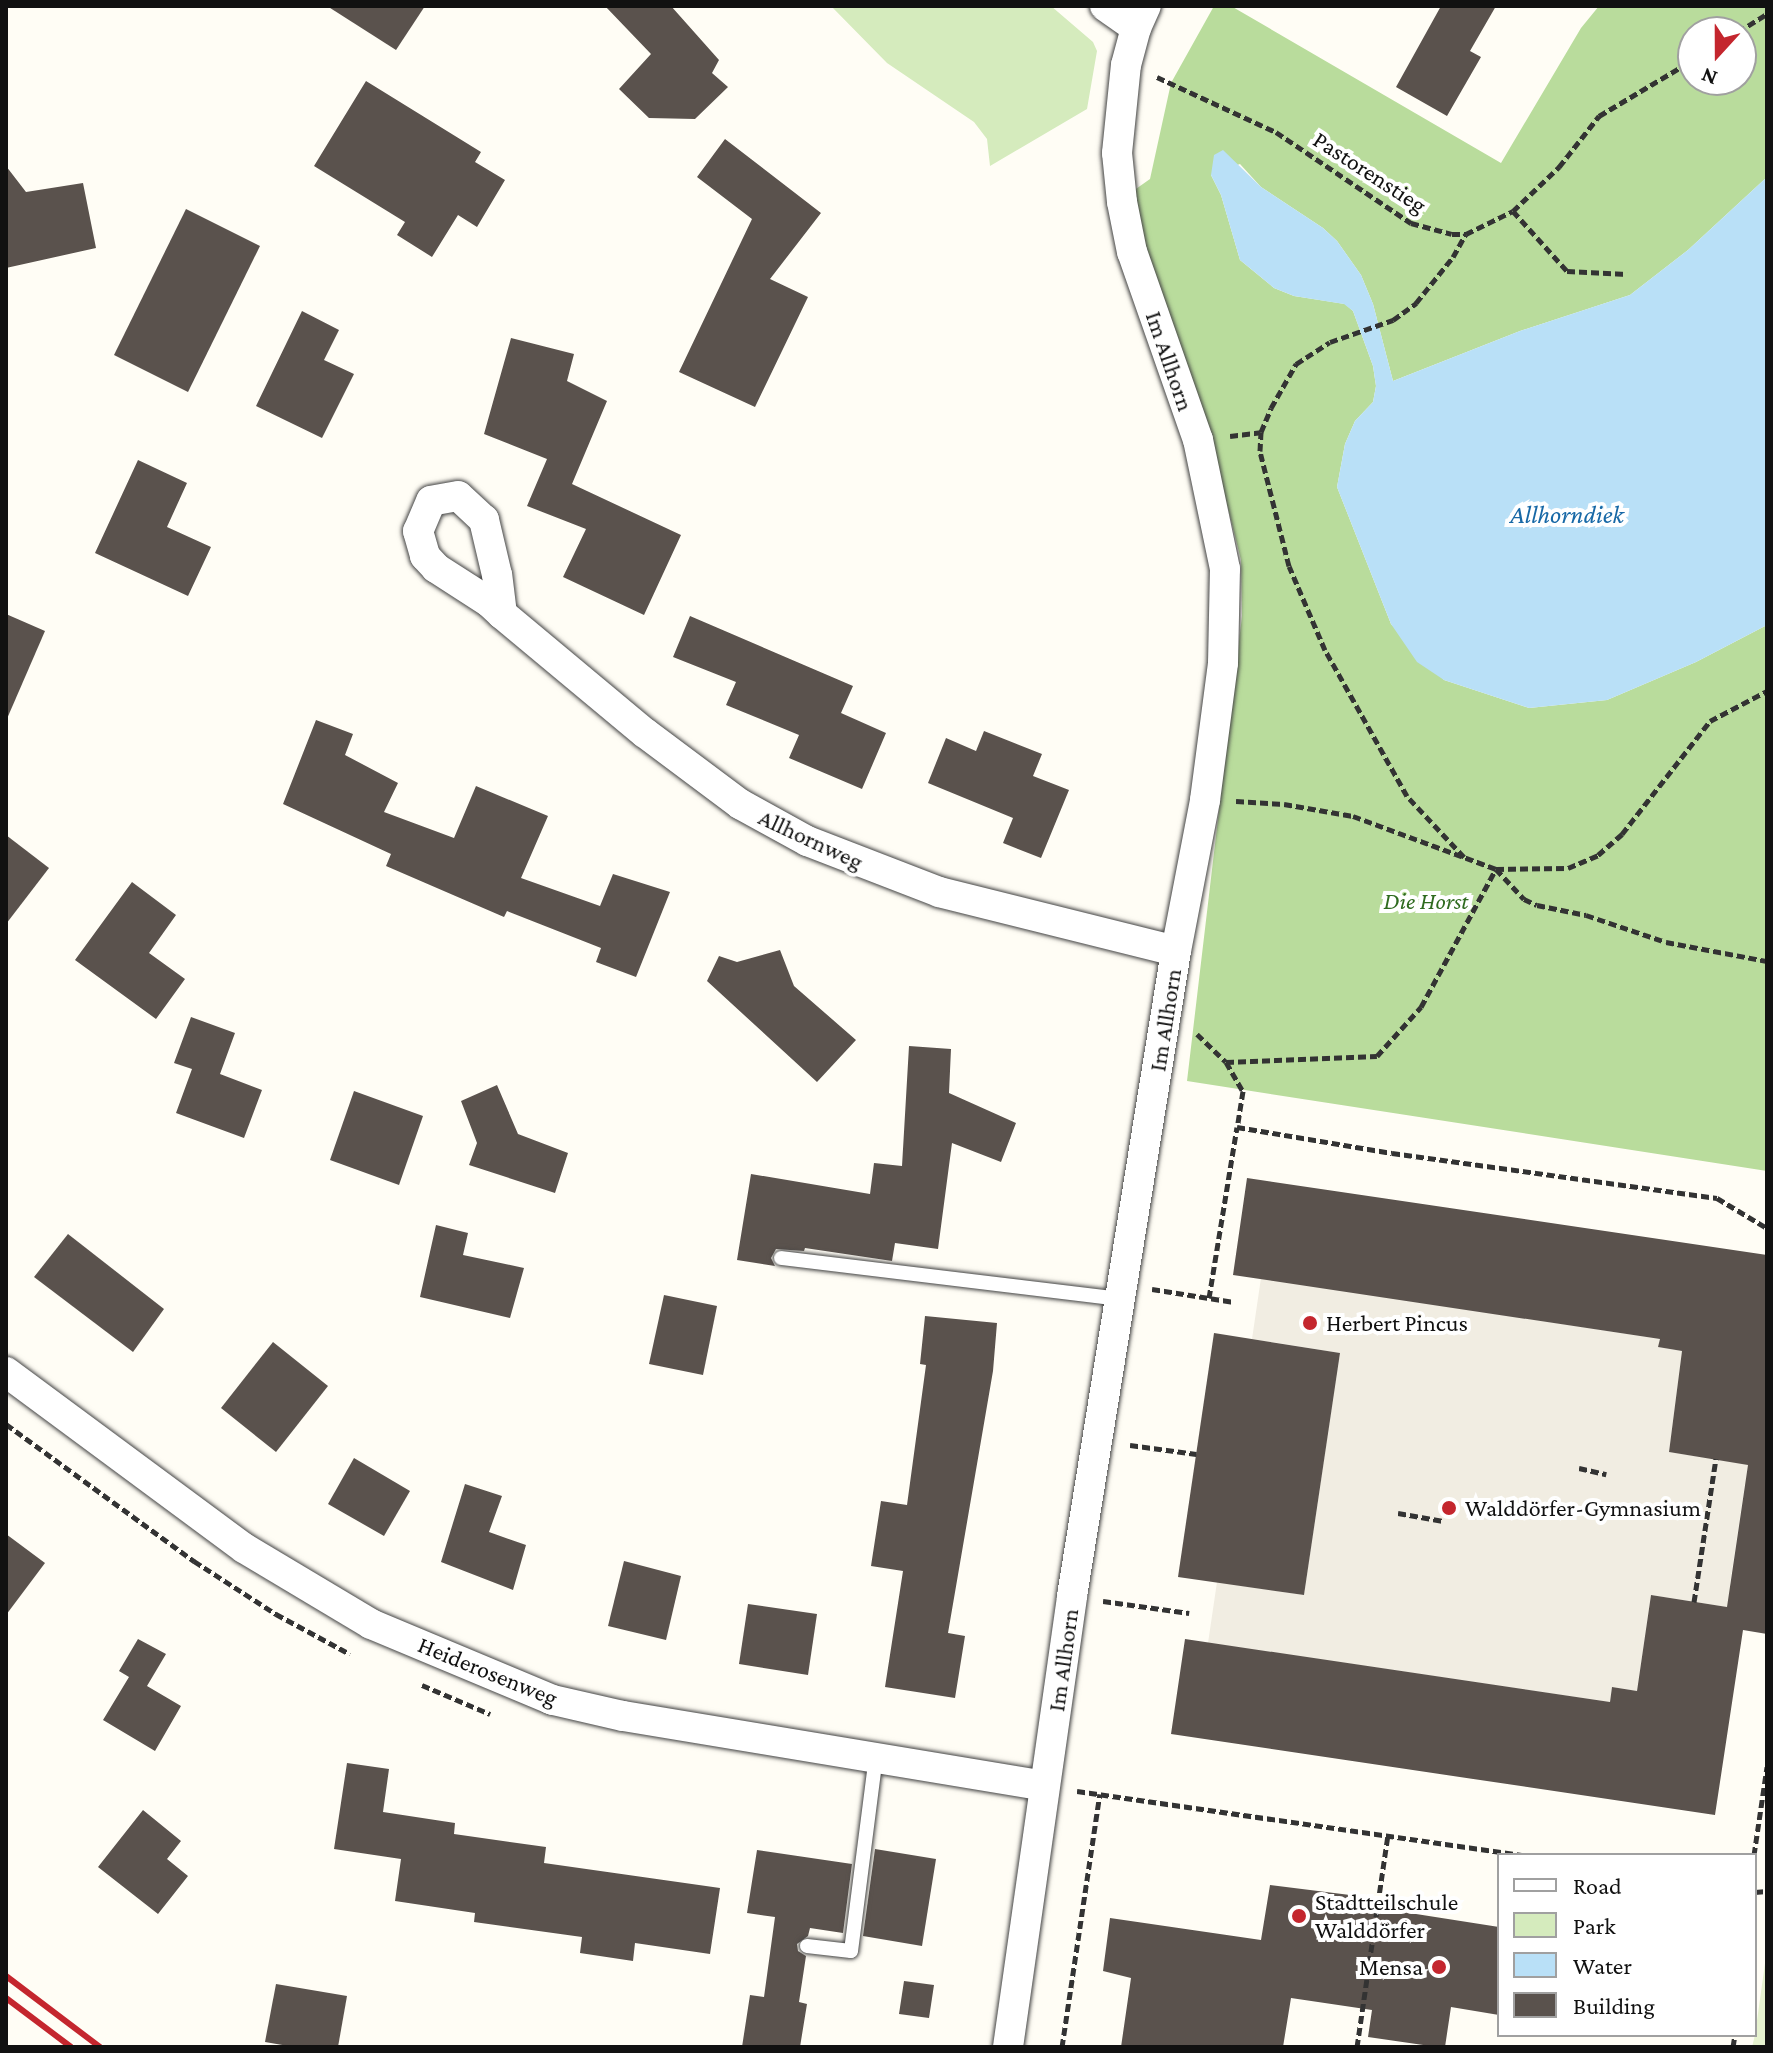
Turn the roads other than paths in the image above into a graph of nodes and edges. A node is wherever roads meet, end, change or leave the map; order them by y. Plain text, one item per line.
1 (1105, 6) edge
2 (1141, 17) edge
3 (502, 614) dead end
4 (1176, 951) junction
5 (781, 1258) dead end
6 (1120, 1299) junction
7 (6, 1372) edge
8 (876, 1757) junction
9 (1044, 1786) junction
10 (807, 1946) dead end
11 (1008, 2047) edge

1 - 2 street
2 - 4 street, Im Allhorn
3 - 4 street, Allhornweg
4 - 6 street, Im Allhorn
5 - 6 lane
6 - 9 street, Im Allhorn
7 - 8 street, Heiderosenweg
8 - 9 street, Heiderosenweg
8 - 10 lane
9 - 11 street, Im Allhorn

